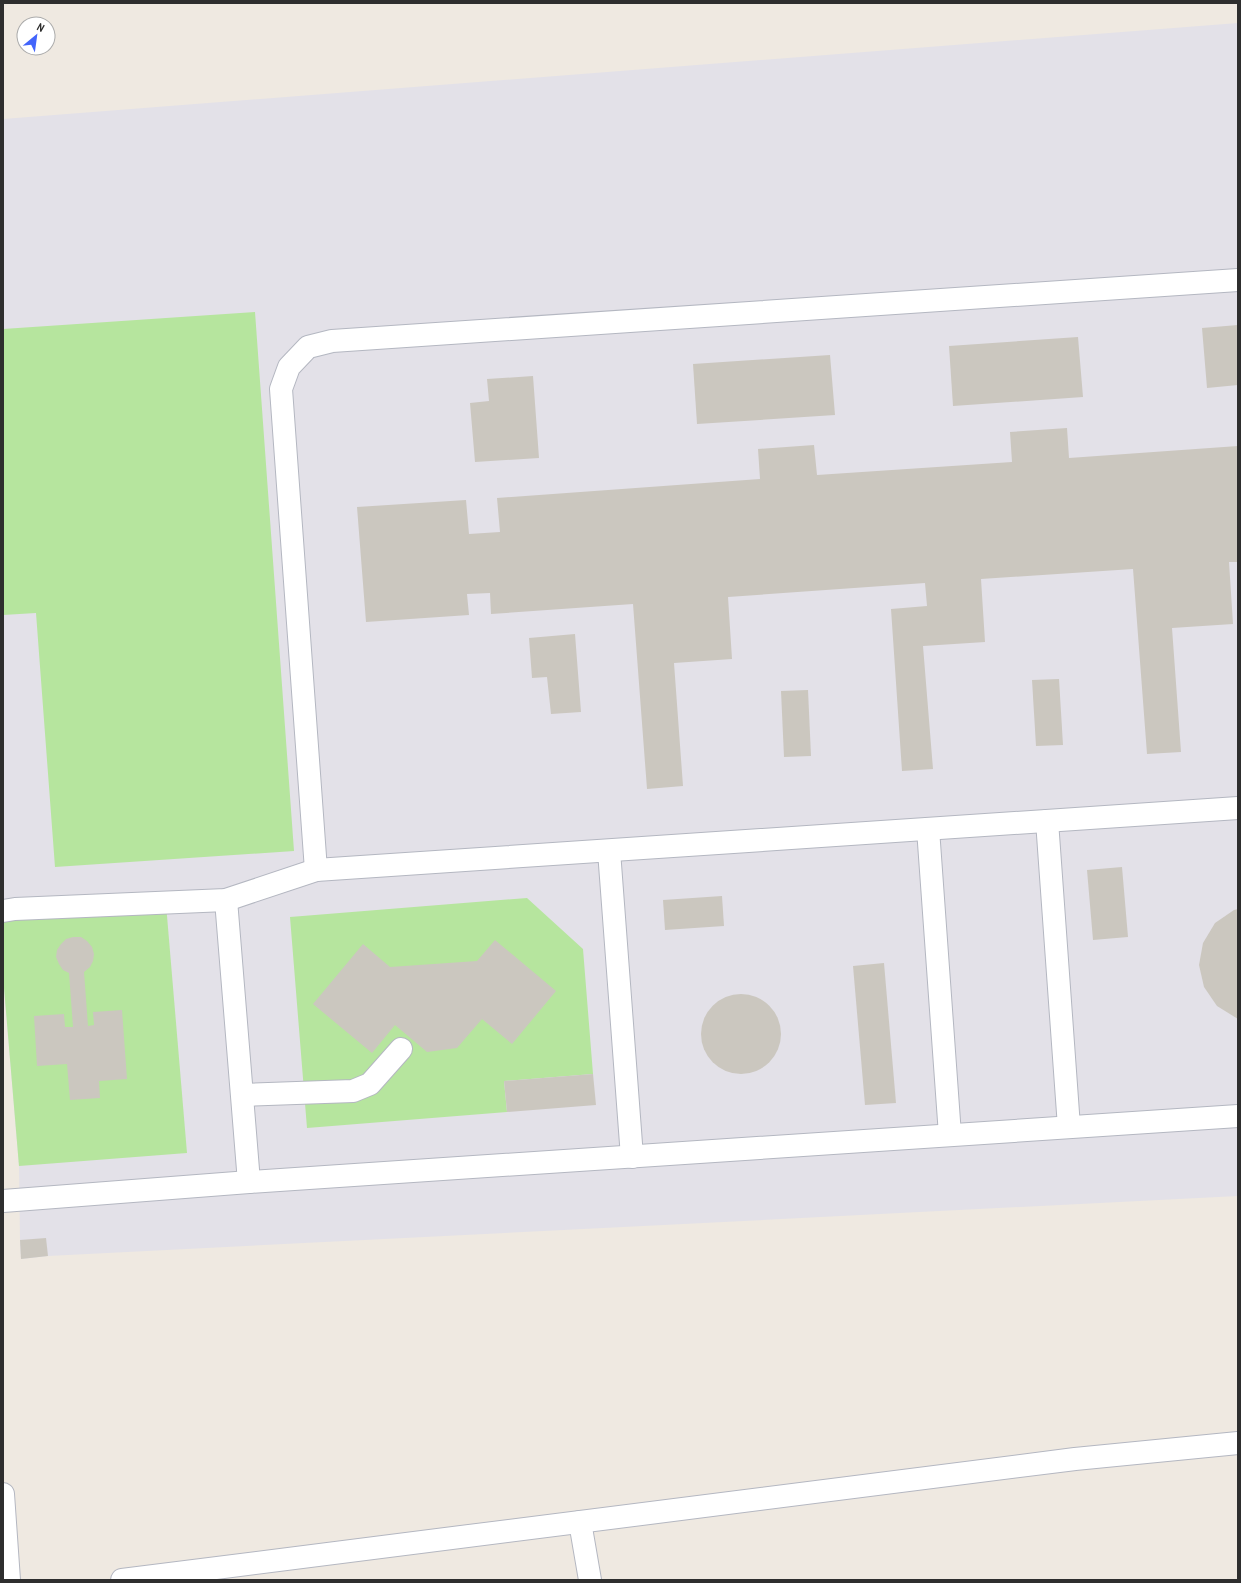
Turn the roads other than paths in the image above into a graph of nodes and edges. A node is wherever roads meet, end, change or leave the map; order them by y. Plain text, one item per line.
1 (1238, 280) edge
2 (1238, 808) edge
3 (1047, 821) junction
4 (928, 829) junction
5 (610, 851) junction
6 (316, 870) junction
7 (226, 900) junction
8 (3, 911) edge
9 (401, 1049) dead end
10 (243, 1095) junction
11 (1238, 1116) edge
12 (1069, 1127) junction
13 (950, 1135) junction
14 (632, 1156) junction
15 (249, 1182) junction
16 (3, 1201) edge
17 (1238, 1444) edge
18 (3, 1494) edge
19 (580, 1522) junction
20 (10, 1580) edge
21 (122, 1580) edge
22 (590, 1580) edge

1 - 6 street
2 - 3 street
3 - 4 street
3 - 12 street
4 - 5 street
4 - 13 street
5 - 6 street
5 - 14 street
6 - 7 street
7 - 8 street
7 - 10 street
9 - 10 street
10 - 15 street
11 - 12 street
12 - 13 street
13 - 14 street
14 - 15 street
15 - 16 street
17 - 19 street
18 - 20 street
19 - 21 street
19 - 22 street

